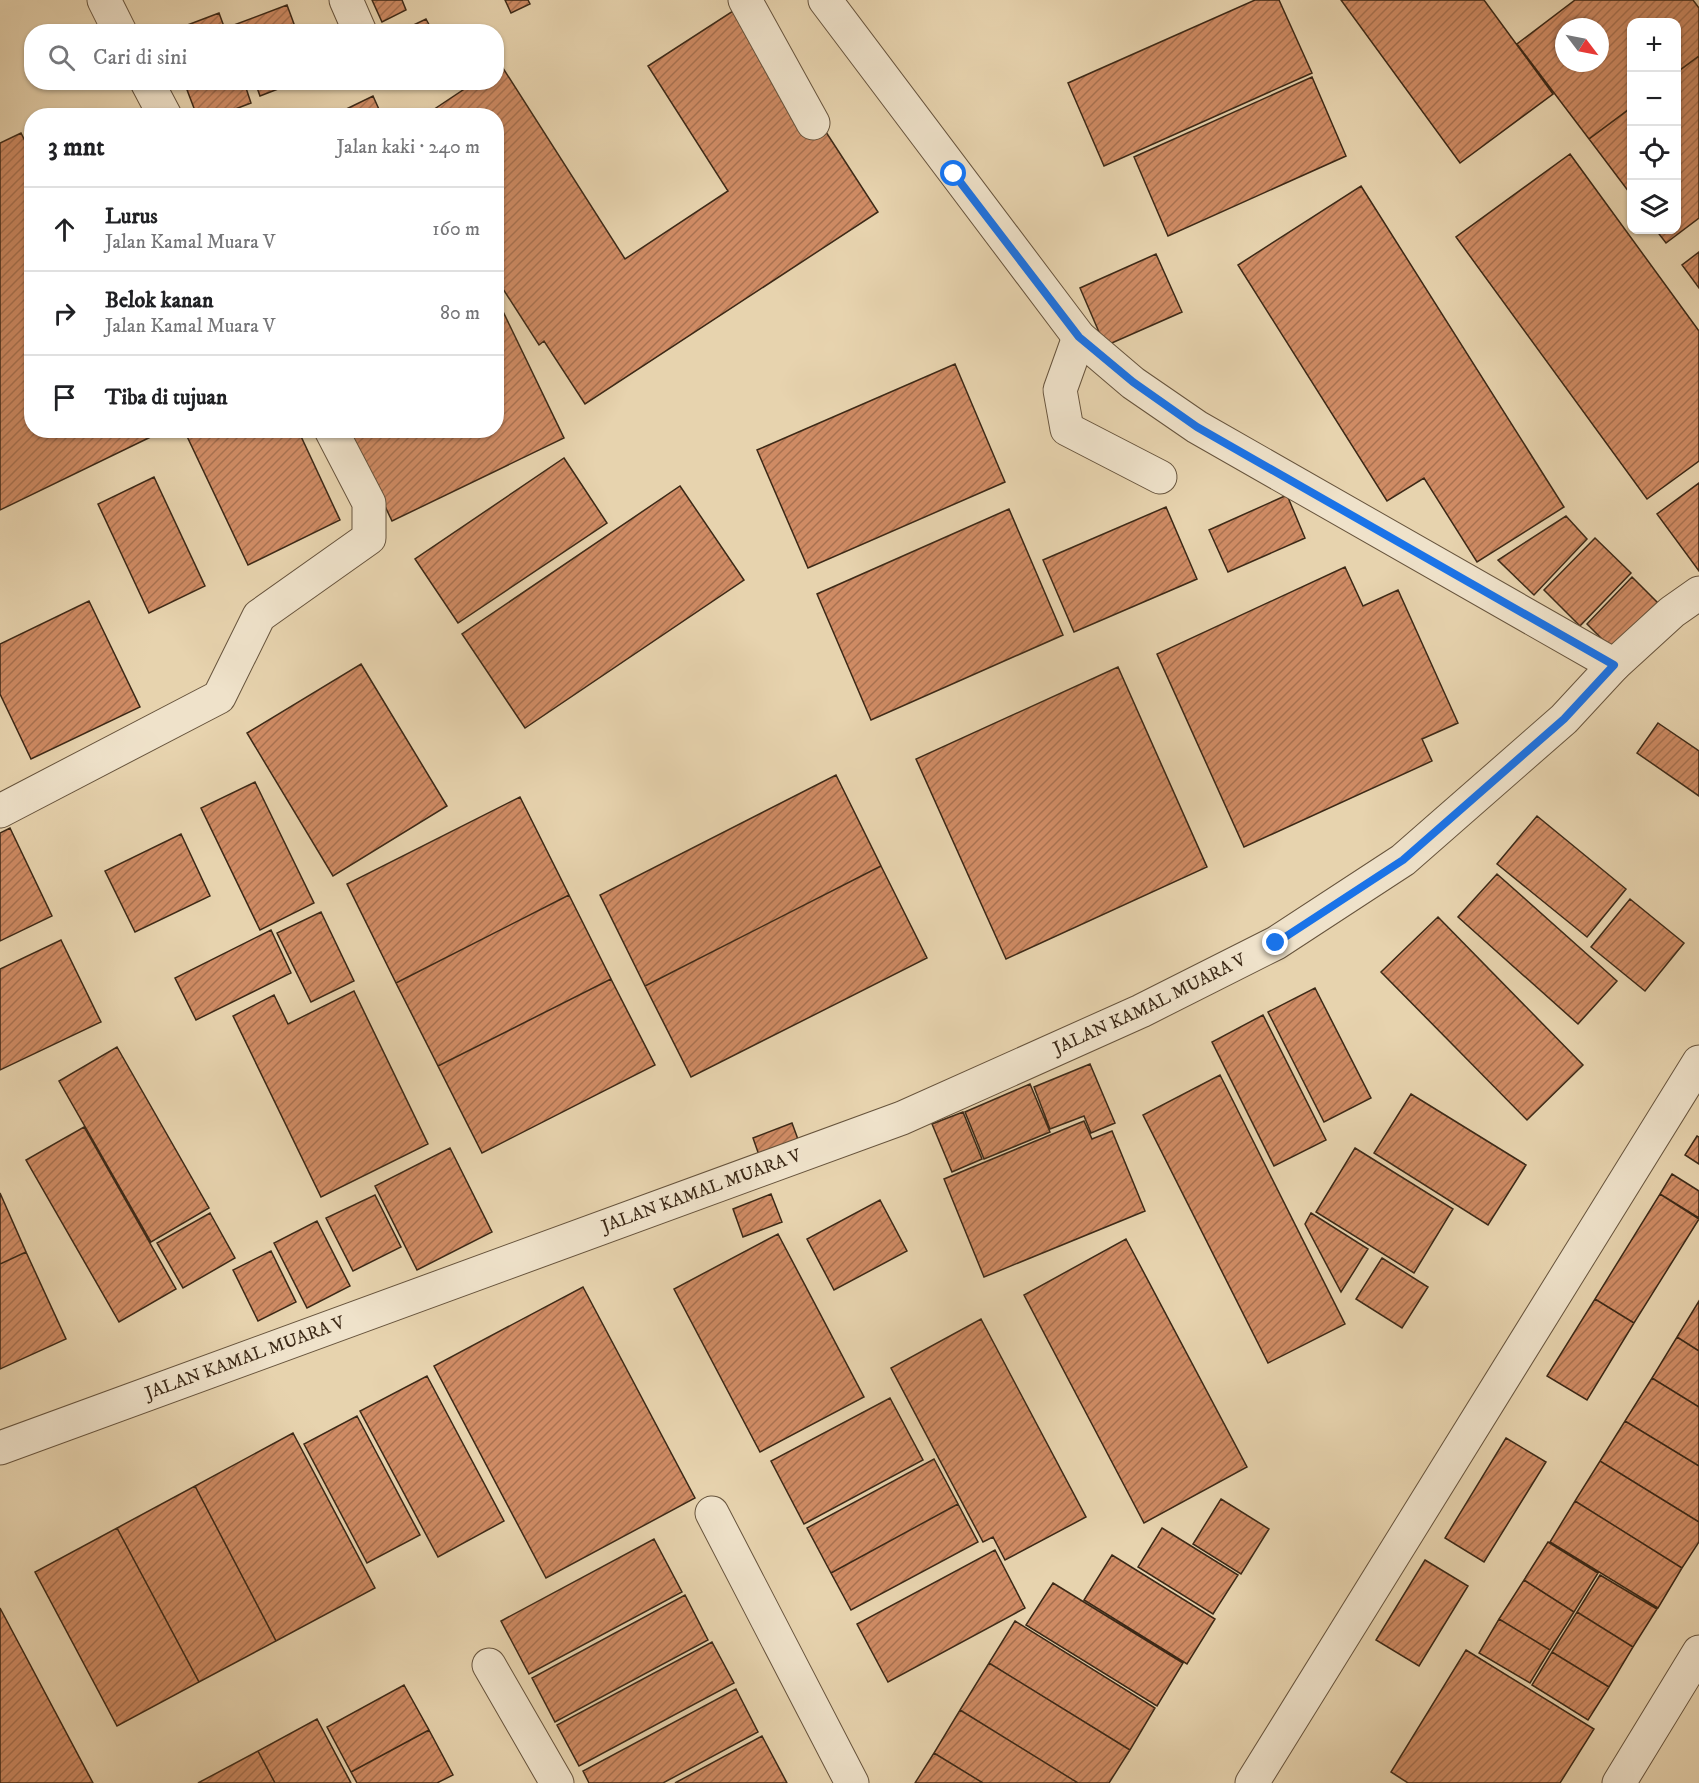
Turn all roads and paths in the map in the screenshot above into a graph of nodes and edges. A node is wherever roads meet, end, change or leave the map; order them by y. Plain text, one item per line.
1 (104, 0) edge
2 (346, 0) edge
3 (745, 0) edge
4 (825, 0) edge
5 (116, 24) edge
6 (356, 24) edge
7 (151, 90) edge
8 (161, 108) edge
9 (813, 123) dead end
10 (1079, 337) junction
11 (335, 438) edge
12 (1160, 477) dead end
13 (1699, 594) edge
14 (1614, 665) junction
15 (0, 811) edge
16 (1699, 1062) edge
17 (0, 1448) edge
18 (712, 1513) dead end
19 (1699, 1652) edge
20 (489, 1665) dead end
21 (557, 1783) edge
22 (852, 1783) edge
23 (1252, 1783) edge
24 (1619, 1783) edge

1 - 5 street
2 - 6 street
3 - 9 street
4 - 10 street
7 - 8 street
10 - 12 street
10 - 14 street
11 - 15 street
13 - 14 street, JALAN KAMAL MUARA V
14 - 17 street, JALAN KAMAL MUARA V
16 - 23 street
18 - 22 street
19 - 24 street
20 - 21 street

